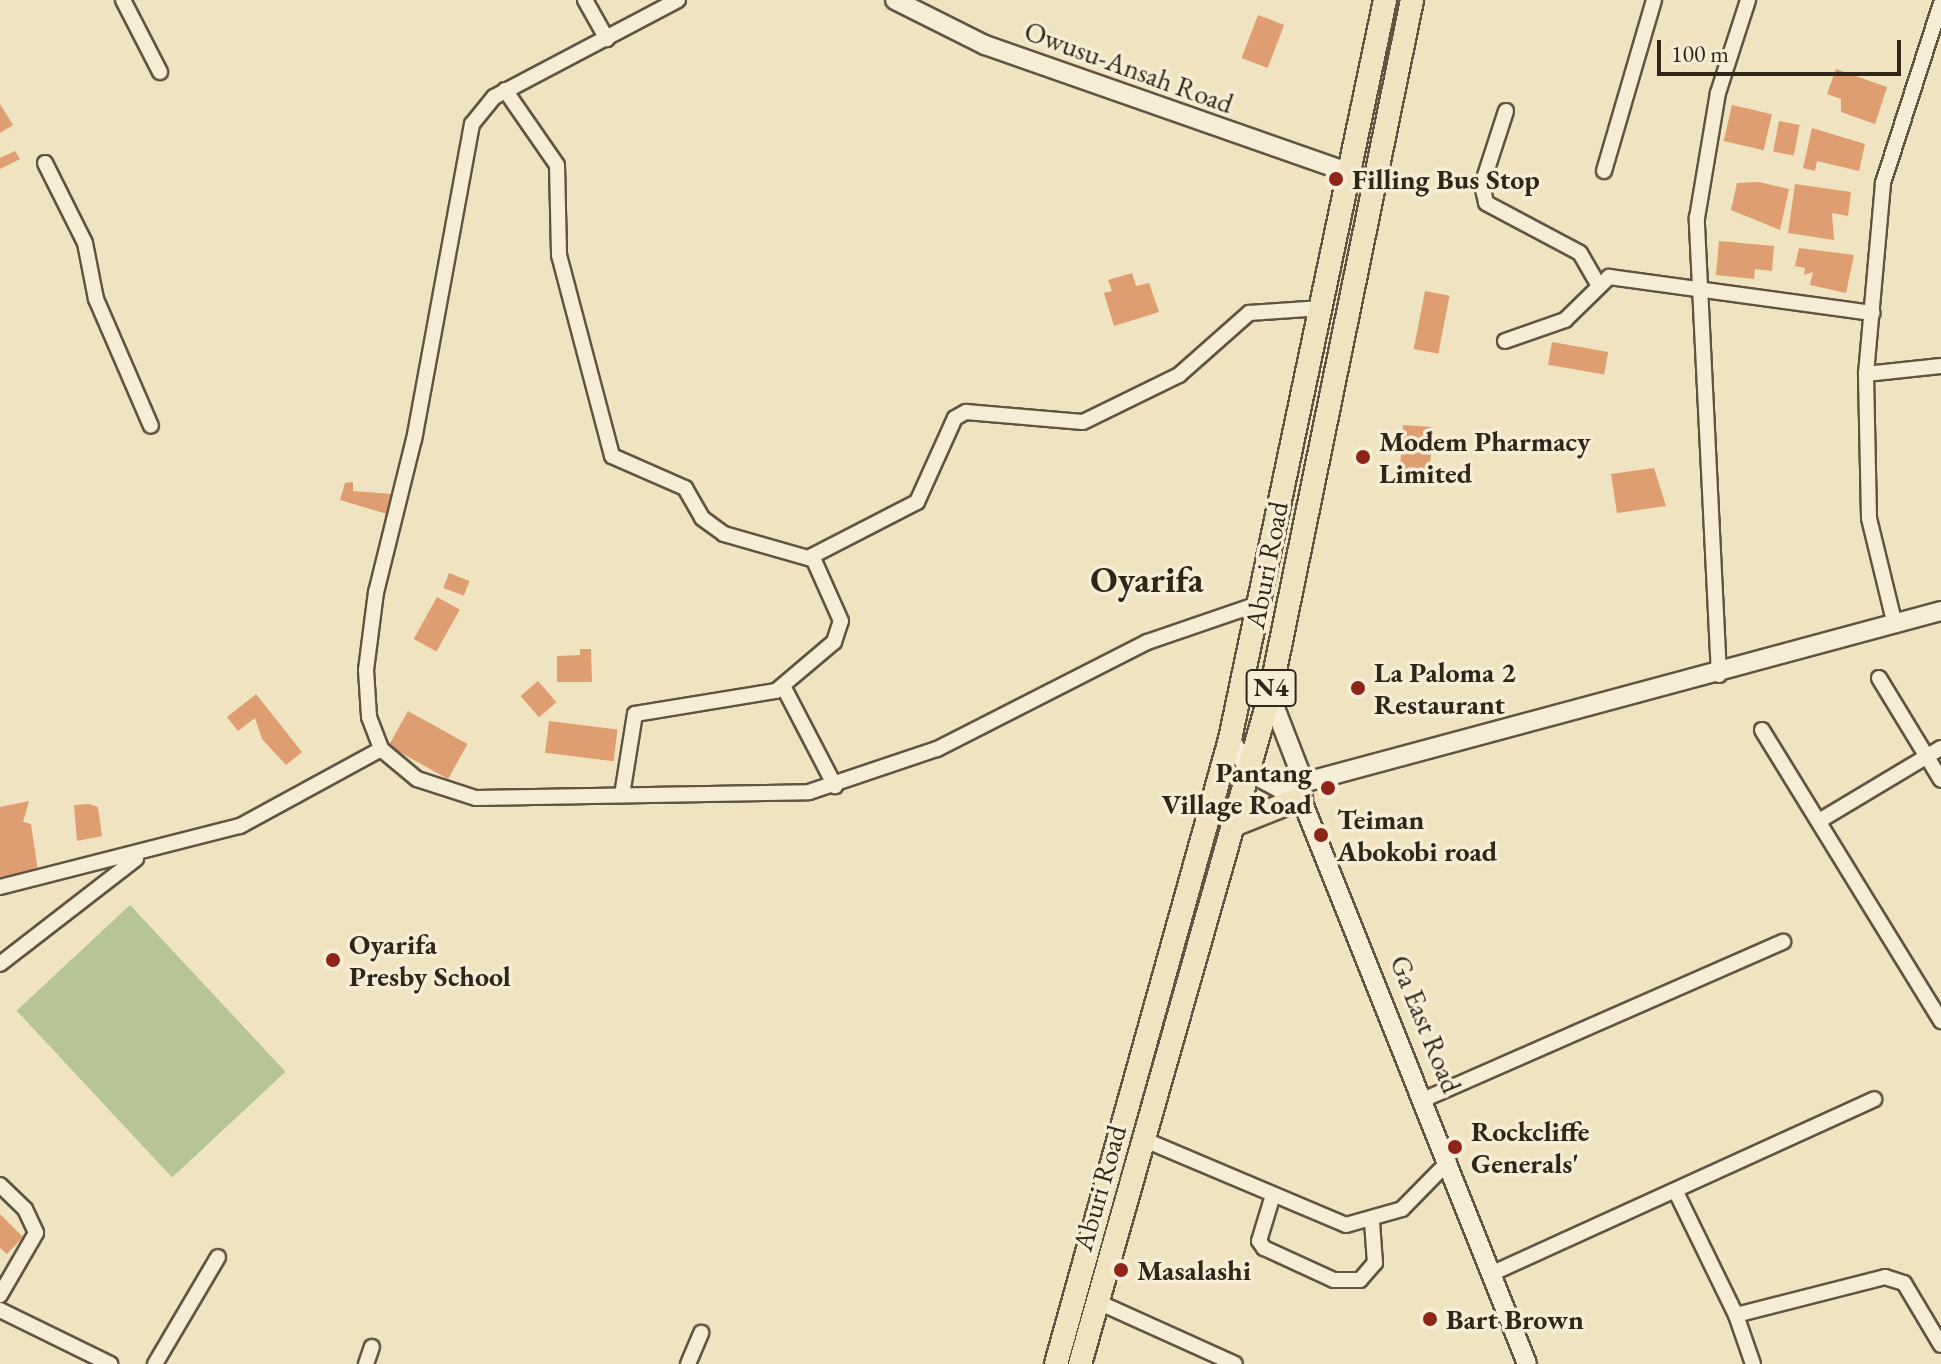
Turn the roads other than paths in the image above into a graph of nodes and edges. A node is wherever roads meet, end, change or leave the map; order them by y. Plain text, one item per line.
1 (123, 0) edge
2 (585, 0) edge
3 (678, 0) edge
4 (895, 0) edge
5 (1385, 0) edge
6 (1412, 0) edge
7 (1654, 0) edge
8 (1748, 0) edge
9 (1941, 3) edge
10 (607, 39) junction
11 (160, 72) dead end
12 (505, 90) junction
13 (1506, 111) dead end
14 (45, 163) dead end
15 (1604, 171) dead end
16 (1350, 173) junction
17 (1598, 284) junction
18 (1701, 293) junction
19 (1322, 308) junction
20 (1873, 313) junction
21 (1505, 341) dead end
22 (1941, 366) edge
23 (1866, 374) junction
24 (151, 426) dead end
25 (811, 559) junction
26 (1261, 603) junction
27 (1941, 611) edge
28 (1895, 625) junction
29 (1719, 675) junction
30 (1879, 678) dead end
31 (783, 686) junction
32 (1270, 695) junction
33 (1762, 730) dead end
34 (1230, 739) junction
35 (1941, 748) edge
36 (381, 749) junction
37 (1926, 756) junction
38 (1251, 773) junction
39 (1941, 780) edge
40 (835, 786) junction
41 (1295, 789) junction
42 (622, 795) junction
43 (1819, 821) junction
44 (1236, 824) junction
45 (142, 855) junction
46 (0, 887) edge
47 (1783, 942) dead end
48 (0, 964) edge
49 (1941, 1021) edge
50 (1427, 1098) junction
51 (1874, 1099) dead end
52 (1145, 1140) junction
53 (1449, 1161) junction
54 (0, 1185) edge
55 (1677, 1194) junction
56 (1273, 1195) junction
57 (1372, 1222) junction
58 (218, 1257) dead end
59 (1493, 1273) junction
60 (0, 1295) edge
61 (1098, 1302) junction
62 (0, 1310) edge
63 (1736, 1315) junction
64 (701, 1333) dead end
65 (1941, 1345) edge
66 (372, 1347) dead end
67 (110, 1364) edge
68 (155, 1364) edge
69 (366, 1364) edge
70 (688, 1364) edge
71 (1056, 1364) edge
72 (1080, 1364) edge
73 (1235, 1364) edge
74 (1527, 1364) edge
75 (1753, 1364) edge

1 - 11 street
2 - 10 street
3 - 10 street
4 - 16 street, Owusu-Ansah Road
5 - 16 highway, Aburi Road / N4
6 - 32 highway, Aburi Road / N4
7 - 15 street
8 - 18 street
9 - 20 street
10 - 12 street
12 - 25 street
12 - 36 street
13 - 17 street
14 - 24 street
16 - 19 highway, Aburi Road / N4
17 - 18 street
17 - 21 street
18 - 20 street
18 - 29 street
19 - 25 street
19 - 26 highway, Aburi Road / N4
20 - 23 street
22 - 23 street
23 - 28 street
25 - 31 street
26 - 34 highway, Aburi Road / N4
26 - 40 street
27 - 28 street
28 - 29 street
29 - 41 street
30 - 37 street
31 - 40 street
31 - 42 street
32 - 38 highway, Aburi Road / N4
32 - 41 street, Ga East Road
33 - 43 street
34 - 38 street
34 - 71 highway, Aburi Road / N4
35 - 37 street
36 - 42 street
36 - 45 street
37 - 39 street
37 - 43 street
38 - 41 street
38 - 44 highway, Aburi Road / N4
40 - 42 street
41 - 44 highway
41 - 50 street, Ga East Road
43 - 49 street
44 - 52 highway, Aburi Road / N4
45 - 46 street
45 - 48 street
47 - 50 street
50 - 53 street, Ga East Road
51 - 55 street
52 - 56 street
52 - 61 highway, Aburi Road / N4
53 - 57 street
53 - 59 street, Ga East Road
54 - 60 street
55 - 59 street
55 - 63 street
56 - 57 street
56 - 57 street
58 - 68 street
59 - 74 street, Ga East Road
61 - 72 highway, Aburi Road / N4
61 - 73 street
62 - 67 street
63 - 65 street
63 - 75 street
64 - 70 street
66 - 69 street

